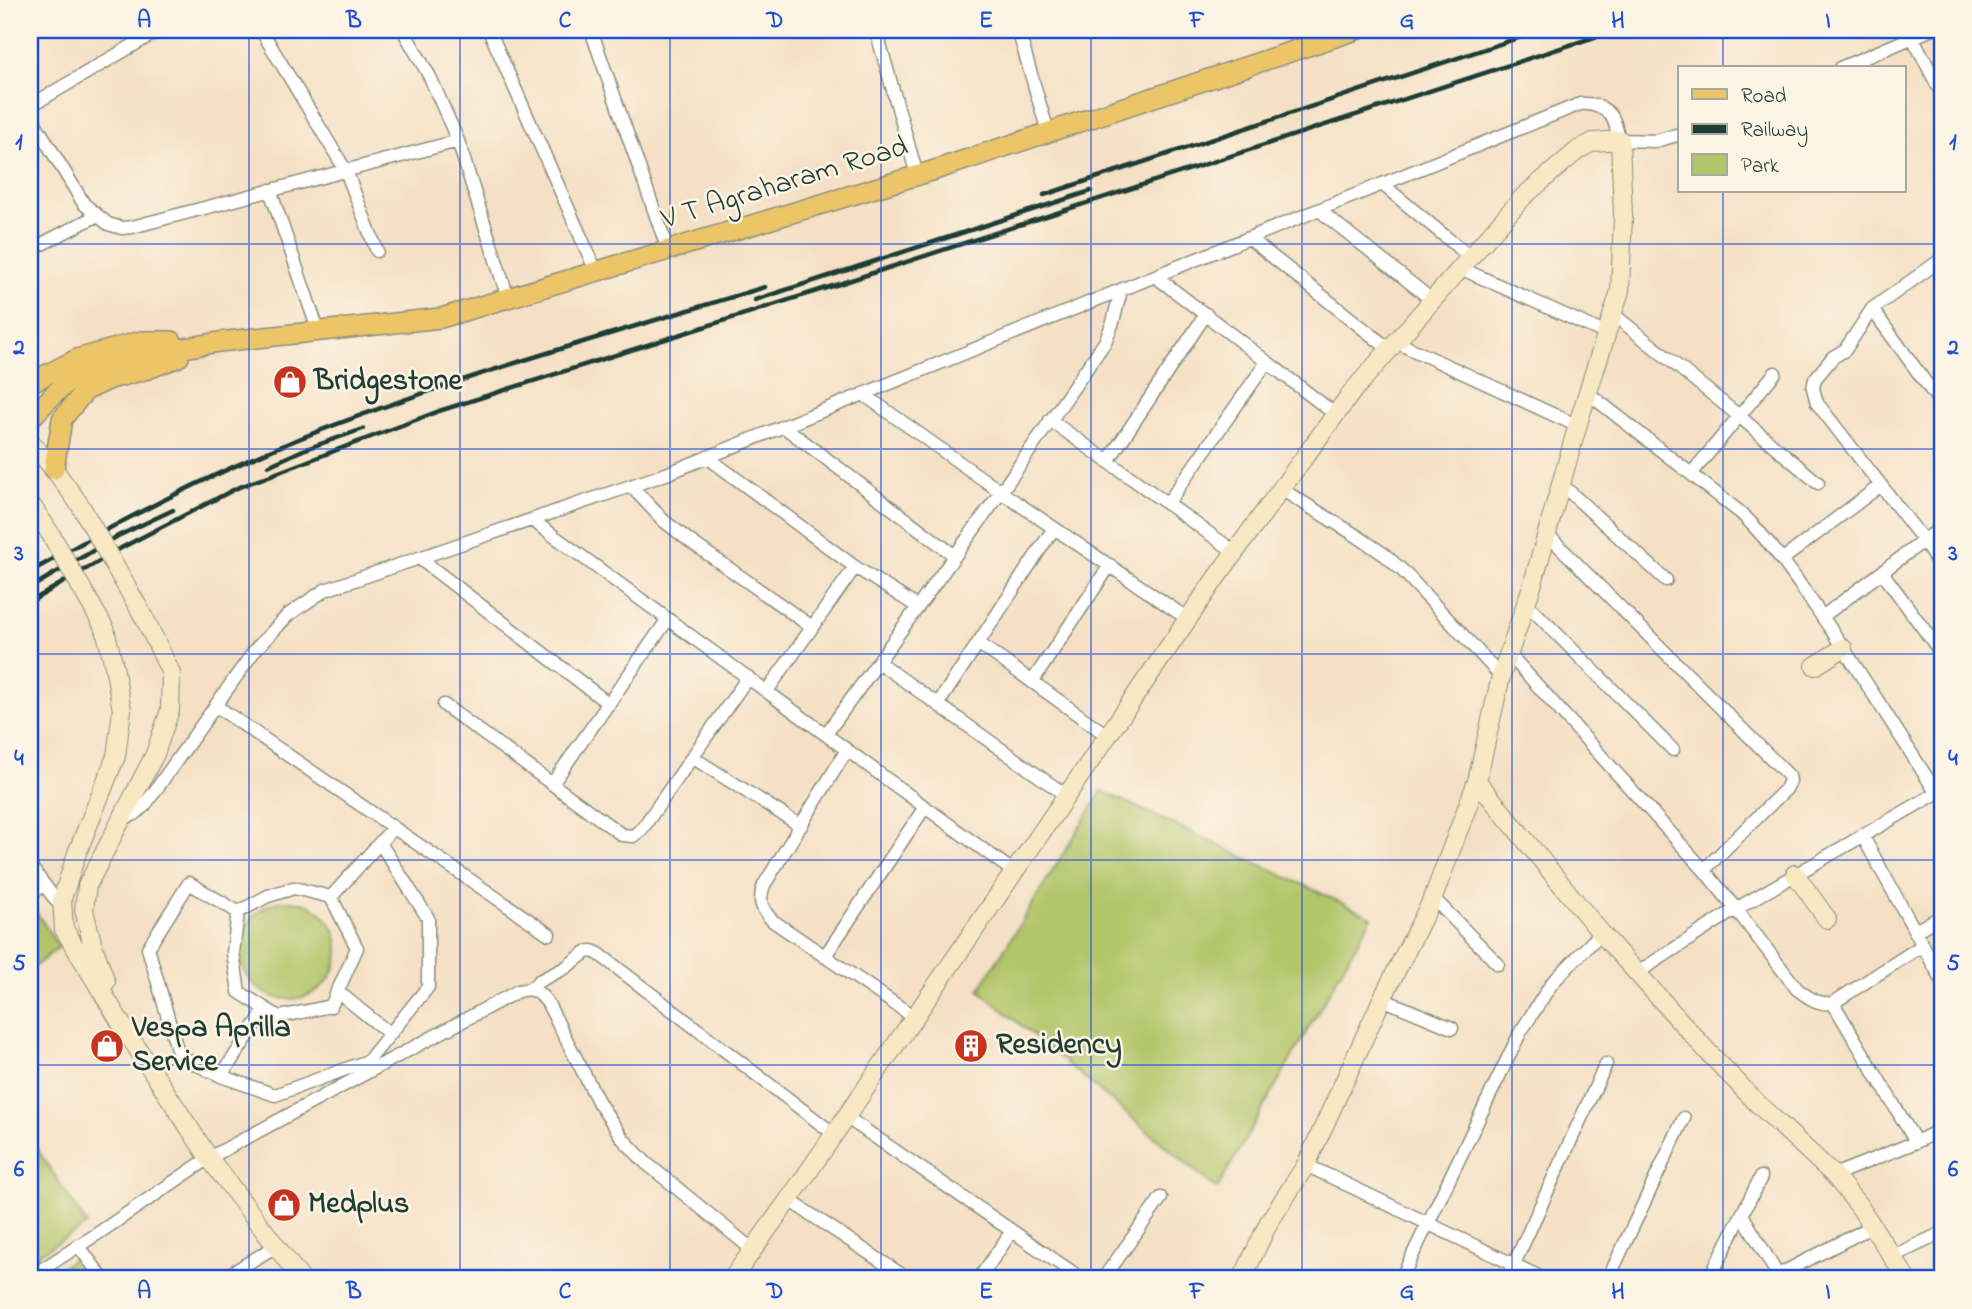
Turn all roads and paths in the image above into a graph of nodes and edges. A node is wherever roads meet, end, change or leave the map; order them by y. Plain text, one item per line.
1 (159, 30) edge
2 (261, 30) edge
3 (404, 30) edge
4 (489, 30) edge
5 (591, 30) edge
6 (876, 30) edge
7 (1018, 30) edge
8 (1930, 30) edge
9 (1348, 31) edge
10 (1913, 38) junction
11 (1845, 66) edge
12 (1942, 94) edge
13 (30, 106) edge
14 (30, 115) edge
15 (1048, 132) junction
16 (1678, 135) edge
17 (458, 141) junction
18 (1620, 141) junction
19 (346, 171) junction
20 (917, 175) junction
21 (1382, 184) junction
22 (270, 190) junction
23 (1319, 210) junction
24 (96, 216) junction
25 (1249, 238) junction
26 (30, 247) edge
27 (668, 250) junction
28 (377, 251) dead end
29 (1942, 259) edge
30 (1465, 263) junction
31 (596, 271) junction
32 (1155, 276) junction
33 (1121, 290) junction
34 (508, 298) junction
35 (1432, 300) junction
36 (1872, 309) junction
37 (1206, 314) junction
38 (1613, 314) junction
39 (318, 330) junction
40 (1607, 334) junction
41 (219, 342) junction
42 (1392, 345) junction
43 (1267, 362) junction
44 (1775, 373) dead end
45 (30, 383) edge
46 (1588, 393) junction
47 (863, 394) junction
48 (1942, 405) edge
49 (1335, 414) junction
50 (1739, 416) junction
51 (30, 419) edge
52 (1050, 420) junction
53 (783, 426) junction
54 (1578, 426) junction
55 (30, 442) edge
56 (707, 457) junction
57 (1108, 461) junction
58 (54, 468) junction
59 (1691, 474) junction
60 (1818, 483) dead end
61 (1561, 484) junction
62 (1881, 485) junction
63 (631, 486) junction
64 (1281, 489) junction
65 (1001, 492) junction
66 (30, 503) edge
67 (1167, 504) junction
68 (532, 520) junction
69 (1942, 527) edge
70 (1055, 528) junction
71 (1547, 534) junction
72 (1924, 541) junction
73 (1235, 552) junction
74 (955, 556) junction
75 (419, 558) junction
76 (1783, 559) junction
77 (1110, 565) junction
78 (855, 567) junction
79 (1942, 570) edge
80 (1882, 572) junction
81 (1665, 580) dead end
82 (1526, 603) junction
83 (918, 607) junction
84 (1822, 617) junction
85 (1188, 618) junction
86 (668, 620) junction
87 (812, 627) junction
88 (978, 643) junction
89 (1843, 648) junction
90 (1509, 654) junction
91 (1942, 654) edge
92 (878, 662) junction
93 (1815, 666) dead end
94 (1501, 676) junction
95 (748, 677) junction
96 (1032, 682) junction
97 (766, 691) junction
98 (609, 704) junction
99 (938, 704) junction
100 (444, 705) dead end
101 (216, 706) junction
102 (826, 734) junction
103 (1108, 736) junction
104 (847, 750) junction
105 (1672, 750) dead end
106 (692, 757) junction
107 (1476, 781) junction
108 (552, 784) junction
109 (1939, 791) edge
110 (1067, 796) junction
111 (925, 807) junction
112 (120, 820) junction
113 (801, 825) junction
114 (393, 828) junction
115 (1862, 835) junction
116 (380, 843) junction
117 (30, 866) edge
118 (1704, 870) junction
119 (1014, 872) junction
120 (1795, 874) junction
121 (43, 885) junction
122 (30, 895) edge
123 (331, 897) junction
124 (1433, 898) junction
125 (61, 907) junction
126 (1736, 909) junction
127 (238, 912) junction
128 (1942, 916) edge
129 (1827, 919) dead end
130 (1915, 931) junction
131 (1601, 933) junction
132 (549, 934) dead end
133 (1923, 945) junction
134 (825, 956) junction
135 (1498, 964) dead end
136 (1637, 973) junction
137 (1942, 980) edge
138 (530, 989) junction
139 (337, 992) junction
140 (1382, 999) junction
141 (1833, 1003) junction
142 (266, 1009) junction
143 (915, 1017) junction
144 (122, 1025) junction
145 (1452, 1028) dead end
146 (390, 1034) junction
147 (1606, 1065) dead end
148 (221, 1076) junction
149 (846, 1117) junction
150 (1684, 1118) dead end
151 (1942, 1129) edge
152 (834, 1134) junction
153 (1916, 1142) junction
154 (209, 1157) junction
155 (1306, 1165) junction
156 (1834, 1175) junction
157 (1761, 1177) dead end
158 (1161, 1198) dead end
159 (789, 1200) junction
160 (1742, 1214) junction
161 (1429, 1223) junction
162 (1873, 1226) junction
163 (1012, 1231) junction
164 (1942, 1233) edge
165 (78, 1245) junction
166 (276, 1247) junction
167 (753, 1250) junction
168 (1893, 1256) junction
169 (1514, 1264) junction
170 (30, 1277) edge
171 (1779, 1277) edge
172 (103, 1279) edge
173 (222, 1279) edge
174 (301, 1279) edge
175 (732, 1279) edge
176 (908, 1279) edge
177 (979, 1279) edge
178 (1082, 1279) edge
179 (1103, 1279) edge
180 (1242, 1279) edge
181 (1401, 1279) edge
182 (1507, 1279) edge
183 (1544, 1279) edge
184 (1608, 1279) edge
185 (1709, 1279) edge
186 (1907, 1279) edge

1 - 13 street
2 - 19 street
3 - 17 street
4 - 31 street
5 - 27 street
6 - 20 street
7 - 15 street
8 - 10 street
9 - 15 main road, V T Agraharam Road
10 - 11 street
10 - 12 street
14 - 24 street
15 - 20 main road, V T Agraharam Road
16 - 18 street
17 - 19 street
17 - 34 street
18 - 21 street
18 - 30 street
18 - 38 street
19 - 22 street
19 - 28 street
20 - 27 main road, V T Agraharam Road
21 - 23 street
21 - 30 street
22 - 24 street
22 - 39 street
23 - 25 street
23 - 35 street
24 - 26 street
25 - 32 street
25 - 42 street
27 - 31 main road, V T Agraharam Road
29 - 36 street
30 - 35 street
30 - 40 street
31 - 34 main road, V T Agraharam Road
32 - 33 street
32 - 37 street
33 - 47 street
33 - 52 street
34 - 39 main road, V T Agraharam Road
35 - 42 street
36 - 48 street
36 - 62 street
37 - 43 street
37 - 57 street
38 - 40 street
38 - 50 street
39 - 41 main road, V T Agraharam Road
40 - 46 street
41 - 45 main road
41 - 51 main road
41 - 58 main road
42 - 49 street
42 - 54 street
43 - 49 street
43 - 67 street
44 - 50 street
46 - 54 street
46 - 59 street
47 - 53 street
47 - 65 street
49 - 64 street
50 - 59 street
50 - 60 street
52 - 57 street
52 - 65 street
53 - 56 street
53 - 74 street
54 - 61 street
55 - 58 street
56 - 63 street
56 - 78 street
57 - 67 street
58 - 112 street, bridge
59 - 76 street
61 - 71 street
61 - 81 street
62 - 72 street
62 - 76 street
63 - 68 street
63 - 87 street
64 - 73 street
64 - 94 street
65 - 70 street
65 - 74 street
66 - 125 street, bridge
67 - 73 street
68 - 75 street
68 - 86 street
69 - 72 street
70 - 77 street
70 - 88 street
71 - 82 street
71 - 118 street
72 - 79 street
72 - 80 street
73 - 85 street
74 - 83 street
75 - 98 street
75 - 101 street
76 - 84 street
77 - 85 street
77 - 96 street
78 - 83 street
78 - 87 street
80 - 84 street
80 - 91 street
82 - 90 street
82 - 105 street
83 - 92 street
84 - 89 street
85 - 103 street
86 - 95 street
86 - 98 street
87 - 97 street
88 - 96 street
88 - 99 street
89 - 93 street
89 - 109 street
90 - 94 street
90 - 118 street
92 - 99 street
92 - 102 street
94 - 107 street
95 - 97 street
95 - 106 street
96 - 103 street
97 - 102 street
98 - 108 street
99 - 110 street
100 - 108 street
101 - 112 street
101 - 114 street
102 - 104 street
103 - 110 street
104 - 111 street
104 - 113 street
106 - 108 street
106 - 113 street
107 - 124 street
107 - 131 street
109 - 115 street
110 - 119 street
111 - 119 street
111 - 134 street
112 - 144 street
113 - 134 street
114 - 116 street
114 - 132 street
115 - 120 street
115 - 130 street
116 - 123 street
116 - 146 street
117 - 121 street
118 - 126 street
119 - 143 street
120 - 126 street
120 - 129 street
121 - 122 street
121 - 125 street
123 - 127 street
123 - 139 street
124 - 135 street
124 - 140 street
125 - 144 street
126 - 136 street
126 - 141 street
127 - 142 street
127 - 148 street
128 - 130 street
130 - 133 street
131 - 136 street
131 - 161 street
133 - 137 street
133 - 141 street
134 - 143 street
136 - 156 street
138 - 152 street
138 - 154 street
138 - 167 street
139 - 142 street
139 - 146 street
140 - 145 street
140 - 155 street
141 - 153 street
142 - 148 street
143 - 149 street
144 - 154 street
146 - 148 street
147 - 169 street
149 - 152 street
149 - 163 street
150 - 184 street
151 - 153 street
152 - 159 street
153 - 156 street
154 - 165 street
154 - 166 street
155 - 161 street
155 - 180 street
156 - 162 street
157 - 160 street
158 - 179 street
159 - 167 street
159 - 176 street
160 - 171 street
160 - 185 street
161 - 169 street
161 - 181 street
162 - 168 street
162 - 171 street
163 - 177 street
163 - 178 street
164 - 168 street
165 - 170 street
165 - 172 street
166 - 173 street
166 - 174 street
167 - 175 street
168 - 186 street
169 - 182 street
169 - 183 street

